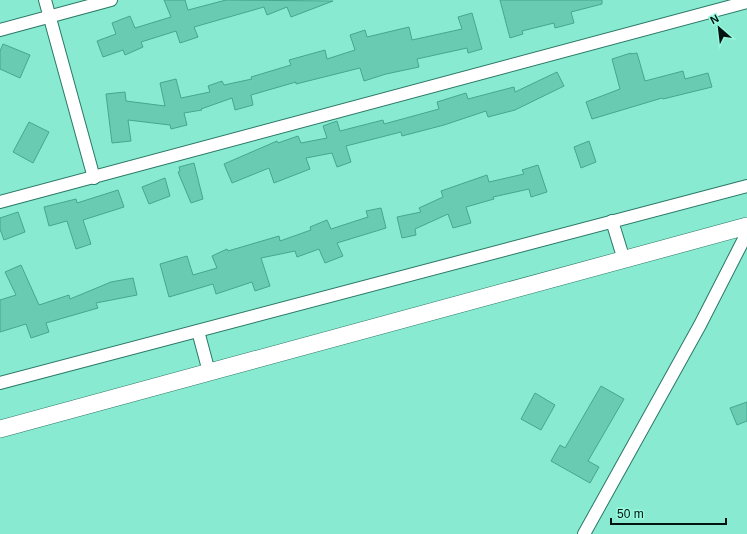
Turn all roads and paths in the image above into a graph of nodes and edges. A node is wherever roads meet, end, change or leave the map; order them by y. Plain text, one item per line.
1 (45, 0) edge
2 (111, 0) edge
3 (747, 2) edge
4 (50, 17) junction
5 (0, 30) edge
6 (94, 178) junction
7 (747, 186) edge
8 (0, 202) edge
9 (612, 221) junction
10 (747, 226) edge
11 (747, 233) edge
12 (624, 260) junction
13 (198, 330) junction
14 (209, 372) junction
15 (0, 383) edge
16 (0, 429) edge
17 (584, 534) edge

1 - 4 street
2 - 4 street
3 - 6 street
4 - 5 street
4 - 6 street
6 - 8 street
7 - 9 street
9 - 12 street
9 - 13 street
10 - 12 main road
11 - 17 street
12 - 14 main road
13 - 14 street
13 - 15 street
14 - 16 main road

